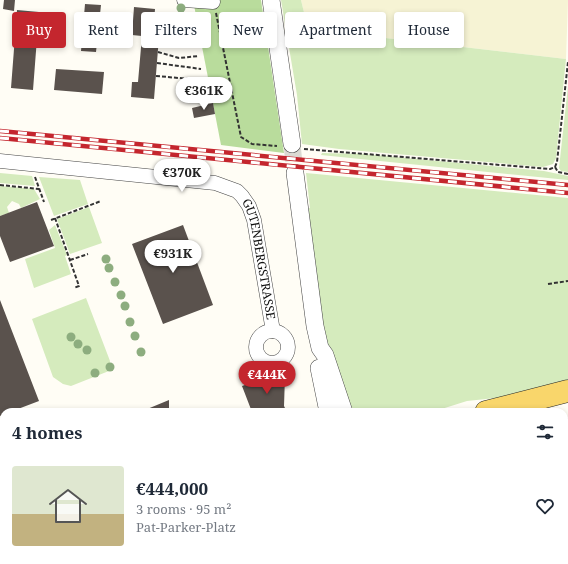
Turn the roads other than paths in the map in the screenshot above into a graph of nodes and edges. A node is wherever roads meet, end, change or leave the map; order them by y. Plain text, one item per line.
1 (184, 0) edge
2 (271, 0) edge
3 (213, 2) road end
4 (290, 146) tunnel mouth
5 (0, 161) edge
6 (296, 173) tunnel mouth
7 (273, 331) dead end
8 (320, 348) junction
9 (568, 391) edge
10 (327, 408) edge
11 (343, 408) edge
12 (502, 408) edge

1 - 3 street
2 - 4 street
5 - 7 street, GUTENBERGSTRASSE
6 - 8 street
8 - 10 street
8 - 11 street
9 - 12 main road

